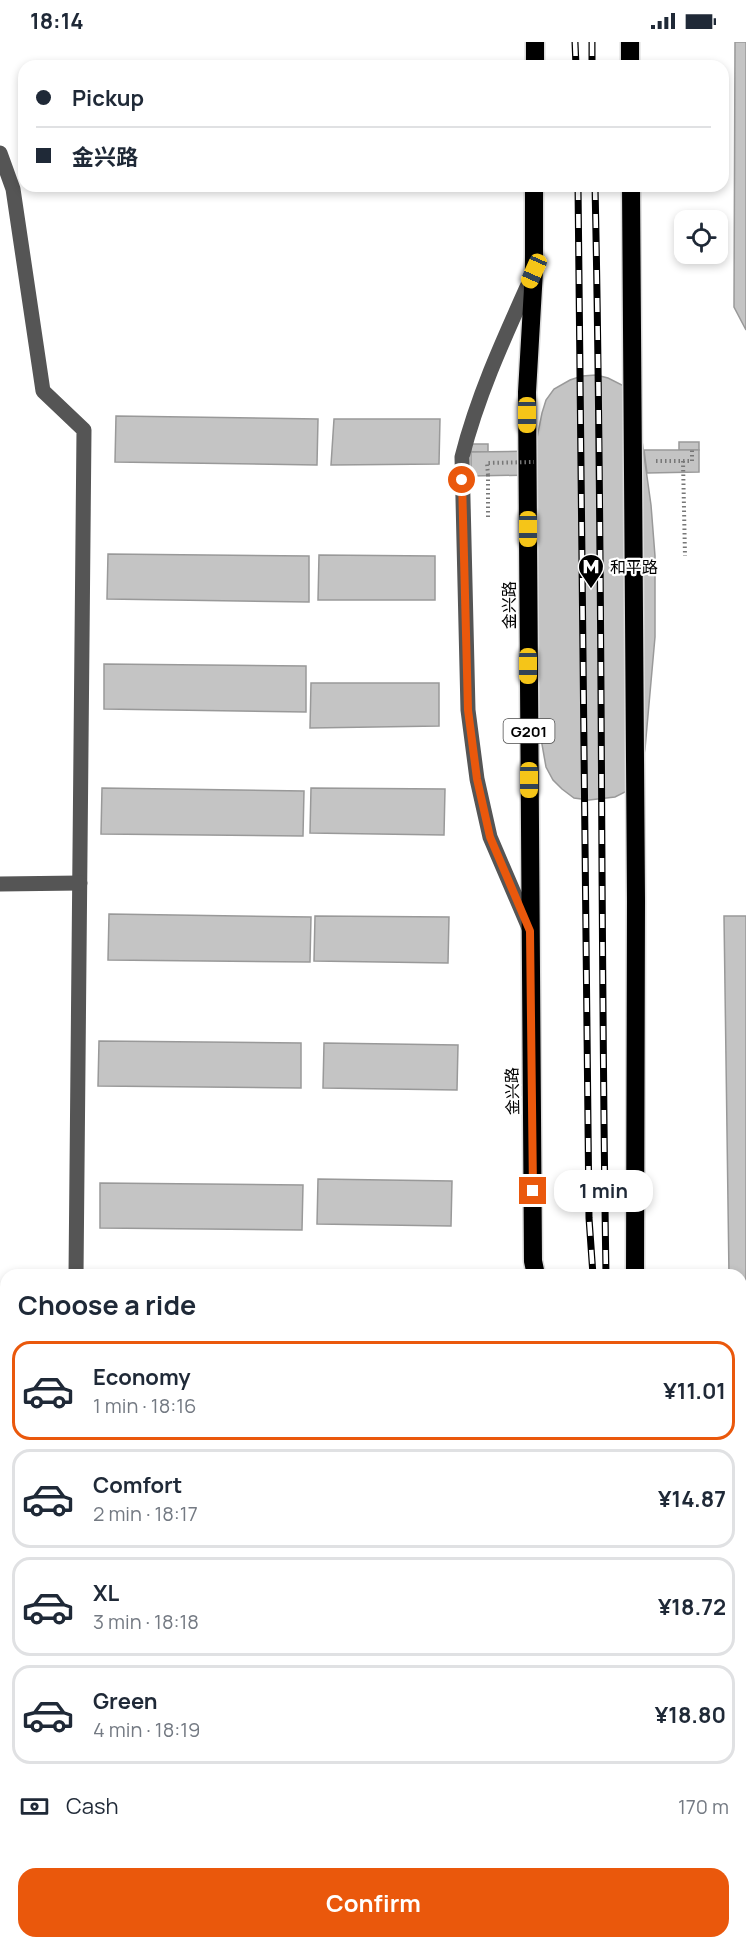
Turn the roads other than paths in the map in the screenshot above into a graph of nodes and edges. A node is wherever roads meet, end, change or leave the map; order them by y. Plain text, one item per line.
1 (535, 42) edge
2 (630, 42) edge
3 (535, 60) edge
4 (630, 60) edge
5 (0, 153) edge
6 (534, 192) edge
7 (631, 192) edge
8 (534, 271) junction
9 (80, 883) junction
10 (0, 884) edge
11 (530, 931) junction
12 (76, 1269) edge
13 (535, 1269) edge
14 (635, 1269) edge

1 - 3 highway
2 - 4 highway
5 - 9 street
6 - 8 highway, 金兴路 / G201
7 - 14 highway
8 - 11 highway, 金兴路 / G201
8 - 11 street
9 - 10 street
9 - 12 street
11 - 13 highway, 金兴路 / G201

